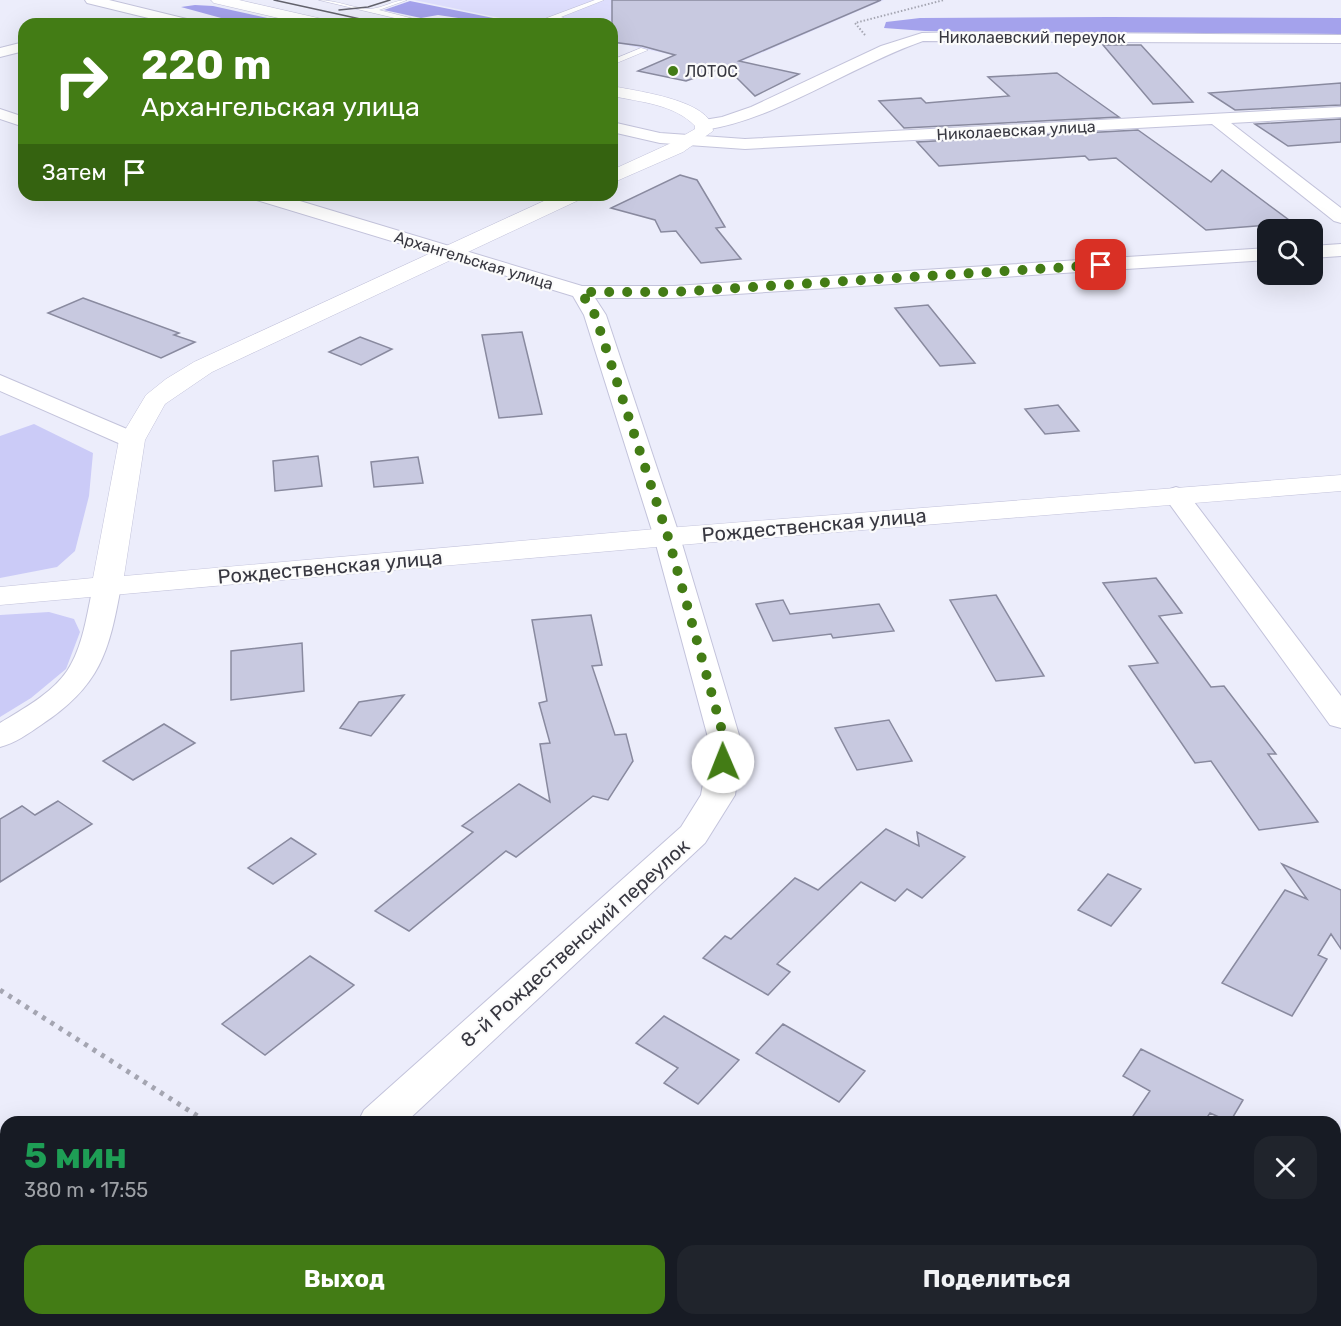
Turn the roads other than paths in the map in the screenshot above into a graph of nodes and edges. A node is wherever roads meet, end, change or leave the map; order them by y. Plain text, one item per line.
1 (92, 0) edge
2 (219, 0) edge
3 (322, 0) edge
4 (404, 0) edge
5 (601, 0) edge
6 (371, 11) junction
7 (145, 13) junction
8 (126, 18) edge
9 (165, 18) edge
10 (298, 18) edge
11 (403, 18) edge
12 (551, 18) edge
13 (1341, 39) edge
14 (18, 48) edge
15 (644, 50) dead end
16 (0, 52) edge
17 (618, 61) edge
18 (618, 92) edge
19 (1341, 112) edge
20 (0, 114) edge
21 (1216, 119) junction
22 (18, 120) edge
23 (704, 125) junction
24 (618, 128) edge
25 (690, 141) junction
26 (618, 174) edge
27 (279, 201) edge
28 (561, 201) edge
29 (1341, 217) edge
30 (1341, 250) edge
31 (1323, 251) edge
32 (447, 253) junction
33 (1257, 255) edge
34 (581, 292) junction
35 (0, 382) edge
36 (132, 440) junction
37 (1341, 483) edge
38 (1176, 495) junction
39 (668, 537) junction
40 (107, 586) junction
41 (0, 596) edge
42 (1341, 718) edge
43 (0, 737) edge
44 (386, 1116) edge

1 - 7 street
2 - 10 main road
3 - 6 lane
4 - 6 lane
5 - 12 lane
6 - 11 lane
7 - 8 street
7 - 9 street
13 - 23 street, Николаевский переулок
14 - 16 street
15 - 17 lane
18 - 23 main road
19 - 21 street, Николаевская улица
20 - 22 street
21 - 25 street, Николаевская улица
21 - 29 street
23 - 25 main road
24 - 25 street, Николаевская улица
25 - 26 main road
27 - 32 street, Архангельская улица
28 - 32 main road
30 - 31 street
32 - 34 street, Архангельская улица
32 - 36 main road
33 - 34 street, Архангельская улица
34 - 39 street, 8-й Рождественский переулок
35 - 36 street
36 - 40 main road
37 - 38 main road, Рождественская улица
38 - 39 main road, Рождественская улица
38 - 42 street
39 - 40 main road, Рождественская улица
39 - 44 street, 8-й Рождественский переулок
40 - 41 main road, Рождественская улица
40 - 43 street

